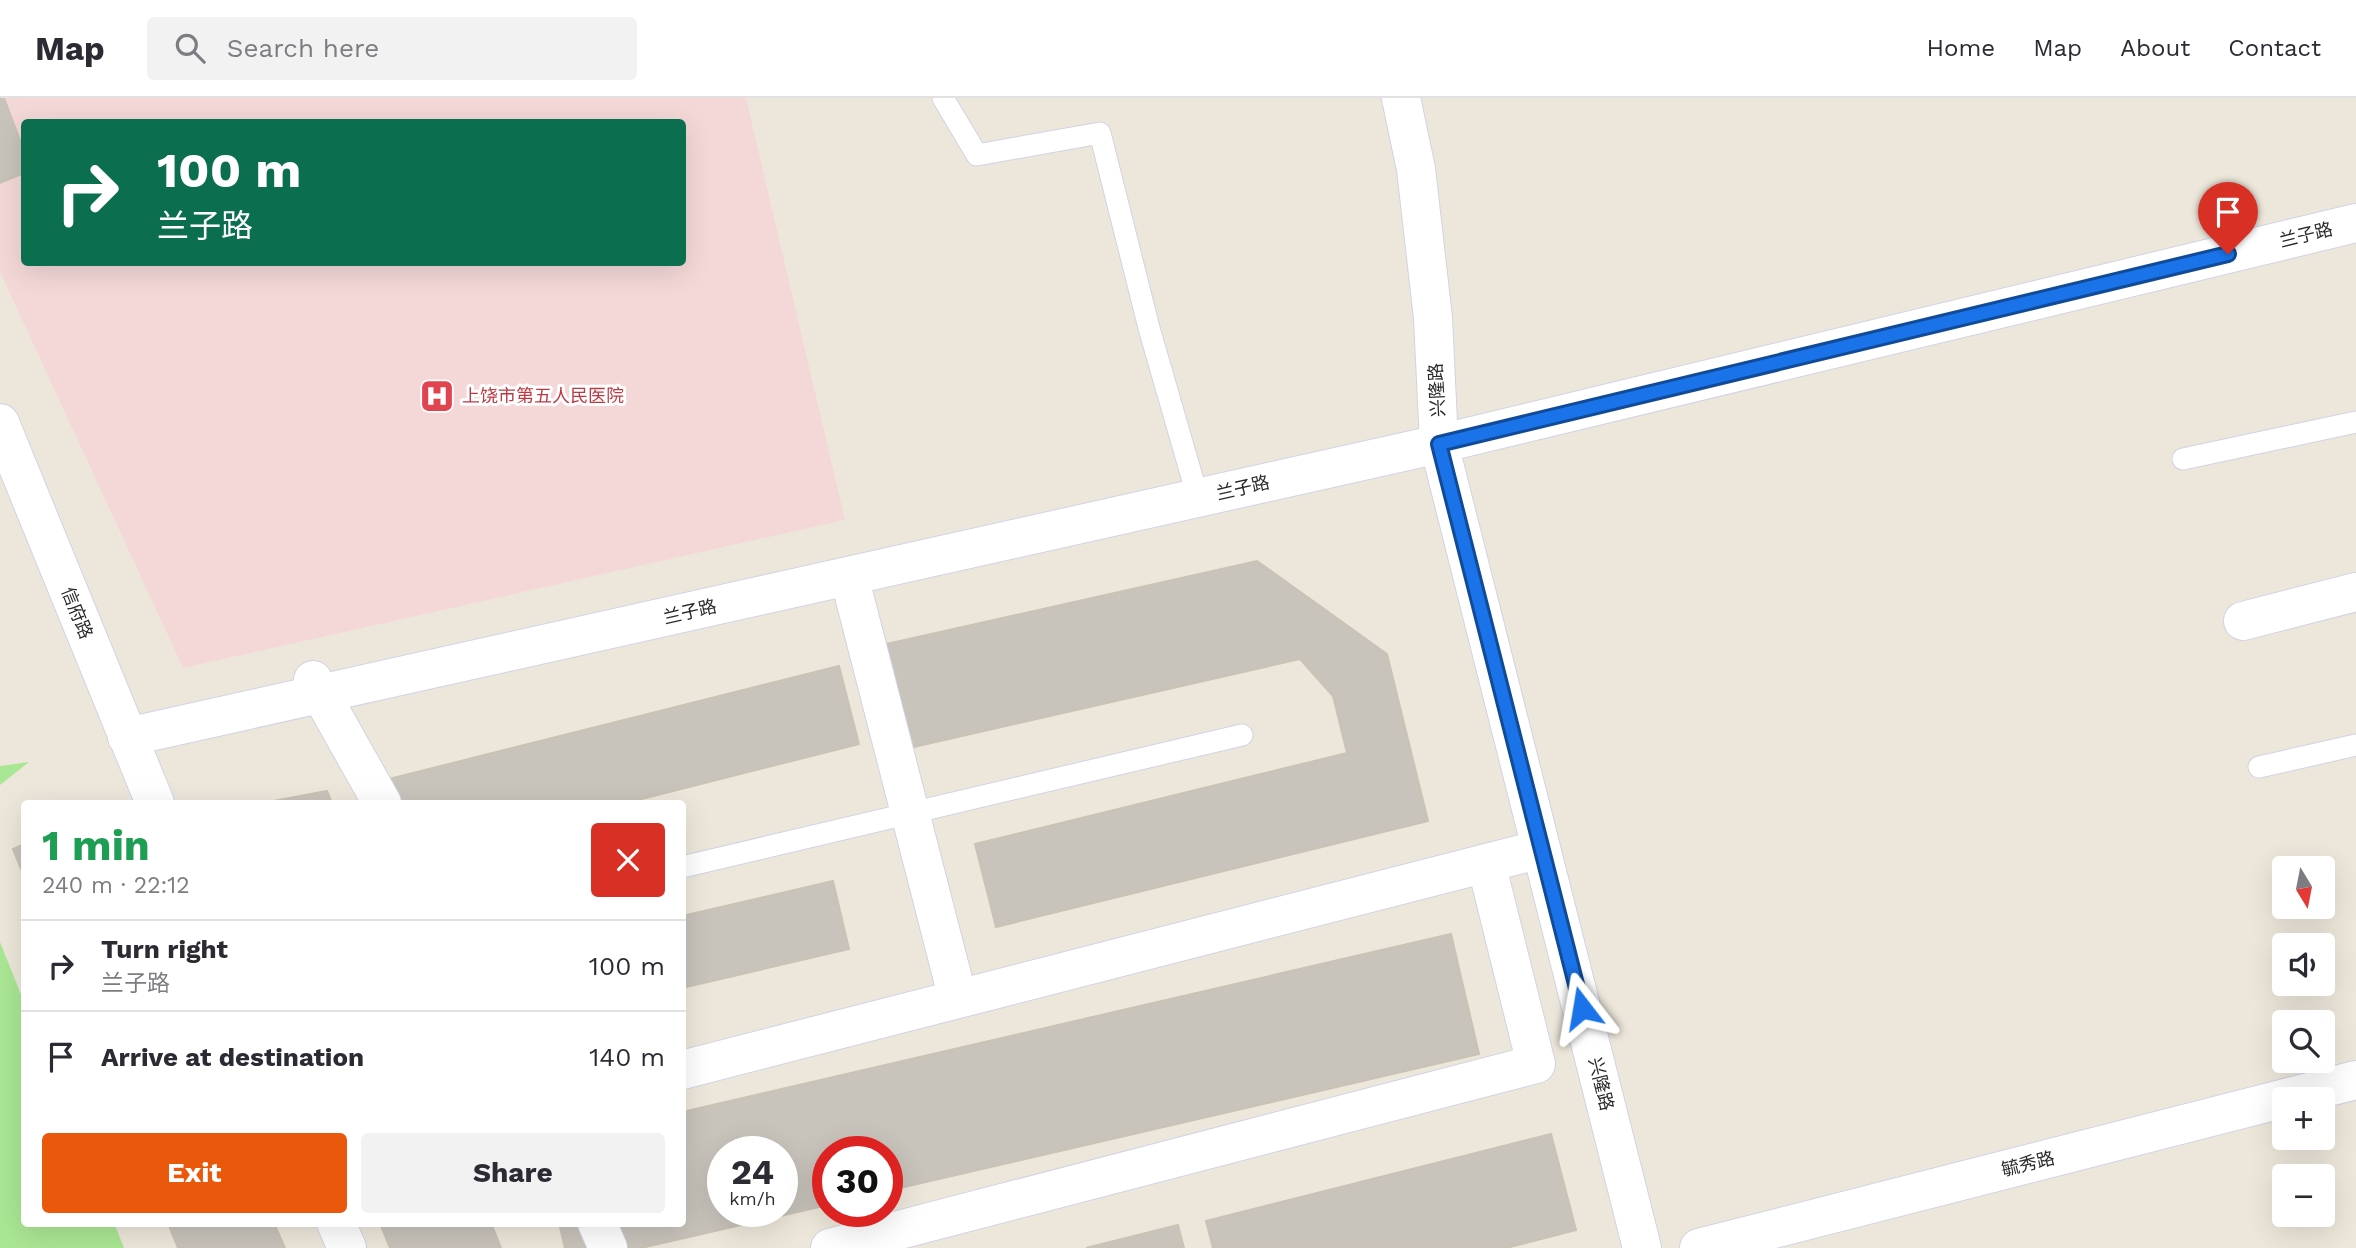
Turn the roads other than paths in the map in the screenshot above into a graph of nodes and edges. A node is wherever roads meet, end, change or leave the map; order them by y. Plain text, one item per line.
1 (943, 98) edge
2 (1401, 98) edge
3 (2356, 223) edge
4 (2356, 422) edge
5 (0, 423) edge
6 (1439, 444) junction
7 (2183, 459) dead end
8 (1198, 498) junction
9 (849, 576) junction
10 (2356, 592) edge
11 (2243, 621) dead end
12 (317, 687) junction
13 (1242, 735) dead end
14 (127, 737) junction
15 (2356, 745) edge
16 (2259, 767) dead end
17 (154, 800) edge
18 (380, 800) edge
19 (910, 814) junction
20 (1541, 849) junction
21 (1486, 863) junction
22 (686, 866) edge
23 (958, 999) junction
24 (686, 1069) edge
25 (2356, 1080) edge
26 (338, 1227) edge
27 (599, 1227) edge
28 (347, 1248) edge
29 (608, 1248) edge
30 (830, 1248) edge
31 (1642, 1248) edge
32 (1699, 1248) edge

1 - 8 lane
2 - 6 street, 兴隆路
3 - 6 street, 兰子路
4 - 7 lane
5 - 14 street, 信府路
6 - 8 street, 兰子路
6 - 20 street, 兴隆路
8 - 9 street, 兰子路
9 - 12 street, 兰子路
9 - 19 street
10 - 11 street
12 - 14 street, 兰子路
12 - 18 street
13 - 19 lane
14 - 17 street, 信府路
15 - 16 lane
19 - 22 lane
19 - 23 street
20 - 21 street
20 - 31 street, 兴隆路
21 - 23 street
21 - 30 street
23 - 24 street
25 - 32 street, 毓秀路
26 - 28 street
27 - 29 street

